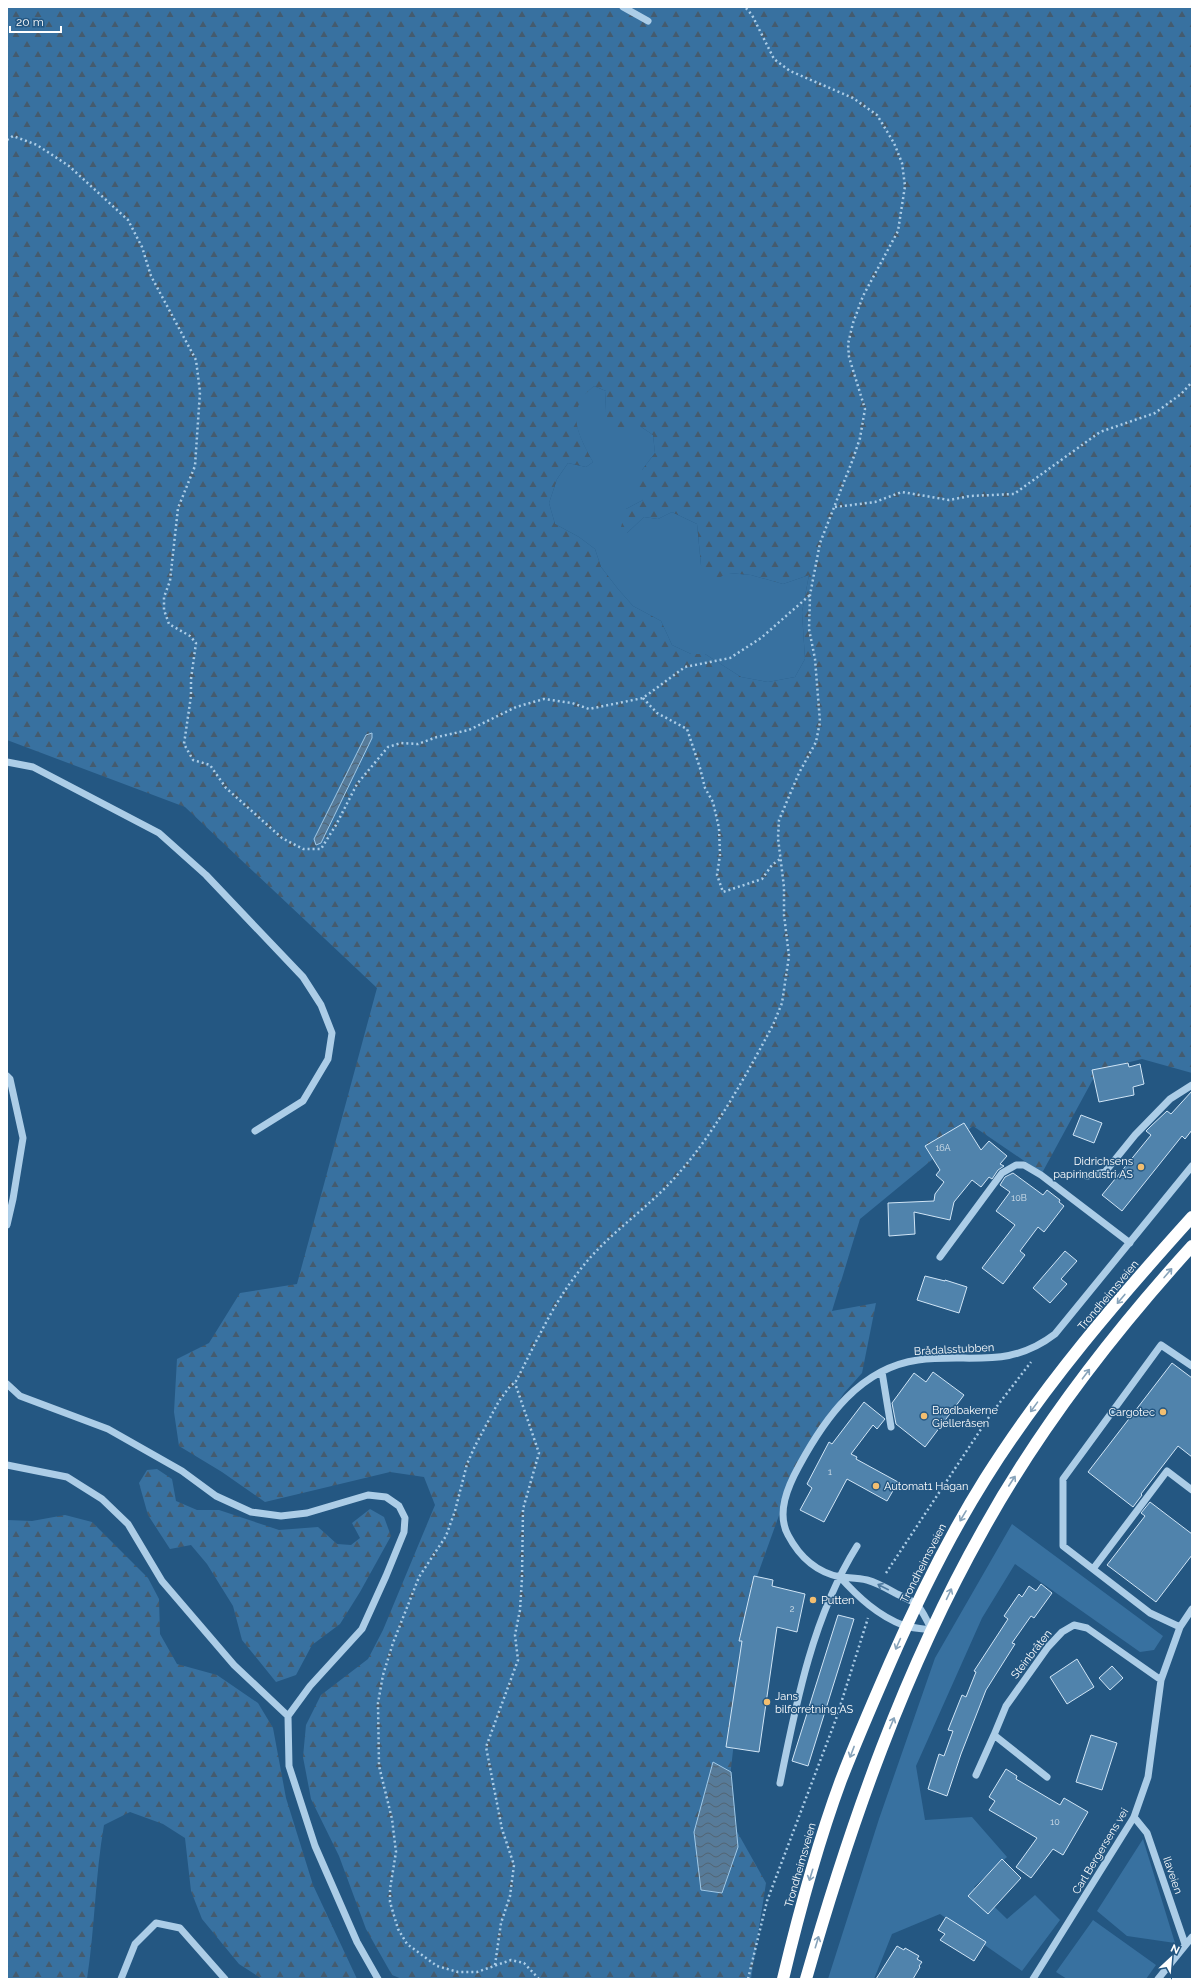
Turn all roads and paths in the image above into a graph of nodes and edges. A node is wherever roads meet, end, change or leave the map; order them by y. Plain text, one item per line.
1 (623, 7) edge
2 (745, 7) edge
3 (648, 21) dead end
4 (7, 140) edge
5 (1192, 382) edge
6 (835, 507) junction
7 (810, 595) junction
8 (643, 698) junction
9 (7, 762) edge
10 (780, 860) junction
11 (7, 1076) edge
12 (1192, 1085) edge
13 (255, 1131) dead end
14 (1192, 1166) edge
15 (1087, 1176) dead end
16 (1192, 1217) edge
17 (7, 1225) edge
18 (1130, 1243) junction
19 (1192, 1246) edge
20 (940, 1256) dead end
21 (1035, 1358) dead end
22 (1192, 1366) edge
23 (882, 1372) junction
24 (515, 1383) junction
25 (7, 1384) edge
26 (891, 1427) dead end
27 (7, 1465) edge
28 (1192, 1490) edge
29 (857, 1546) dead end
30 (1093, 1569) junction
31 (886, 1573) dead end
32 (839, 1576) junction
33 (916, 1604) junction
34 (1192, 1609) edge
35 (869, 1615) dead end
36 (906, 1626) junction
37 (1180, 1627) junction
38 (932, 1630) junction
39 (1161, 1680) junction
40 (288, 1716) junction
41 (994, 1735) junction
42 (976, 1775) dead end
43 (1047, 1777) dead end
44 (780, 1783) dead end
45 (1134, 1817) junction
46 (1192, 1937) edge
47 (1185, 1944) junction
48 (495, 1965) junction
49 (121, 1979) edge
50 (225, 1979) edge
51 (378, 1979) edge
52 (539, 1979) edge
53 (748, 1979) edge
54 (783, 1979) edge
55 (806, 1979) edge
56 (1033, 1979) edge
57 (1158, 1979) edge

1 - 3 street
2 - 6 path
4 - 8 path
5 - 6 path
6 - 7 path
7 - 8 path
7 - 10 path
8 - 10 path
9 - 13 street
10 - 24 path
11 - 17 street
12 - 15 street
14 - 18 street, Brådalsstubben
16 -> 33 highway, Trondheimsveien
18 - 20 street
18 - 23 street, Brådalsstubben
38 -> 19 highway
21 - 31 path
22 - 30 street
23 - 26 street
23 - 32 street, Brådalsstubben
24 - 48 path
24 - 48 path
25 - 40 street
27 - 40 street
28 - 30 street
29 - 32 street
30 - 37 street
33 -> 32 street, Brådalsstubben
32 - 36 street
32 - 44 street
33 - 36 highway, Trondheimsveien
33 - 38 street
34 - 37 street, Carl Bergersens vei
35 - 53 path
36 - 38 street
36 -> 54 highway, Trondheimsveien
37 - 39 street, Carl Bergersens vei
55 -> 38 highway
39 - 41 street, Steinbråten
39 - 45 street, Carl Bergersens vei
40 - 51 street
41 - 42 street
41 - 43 street
45 - 47 street, Ilaveien
45 - 56 street, Carl Bergersens vei
46 - 47 street
47 - 57 street
48 - 52 path
49 - 50 street

